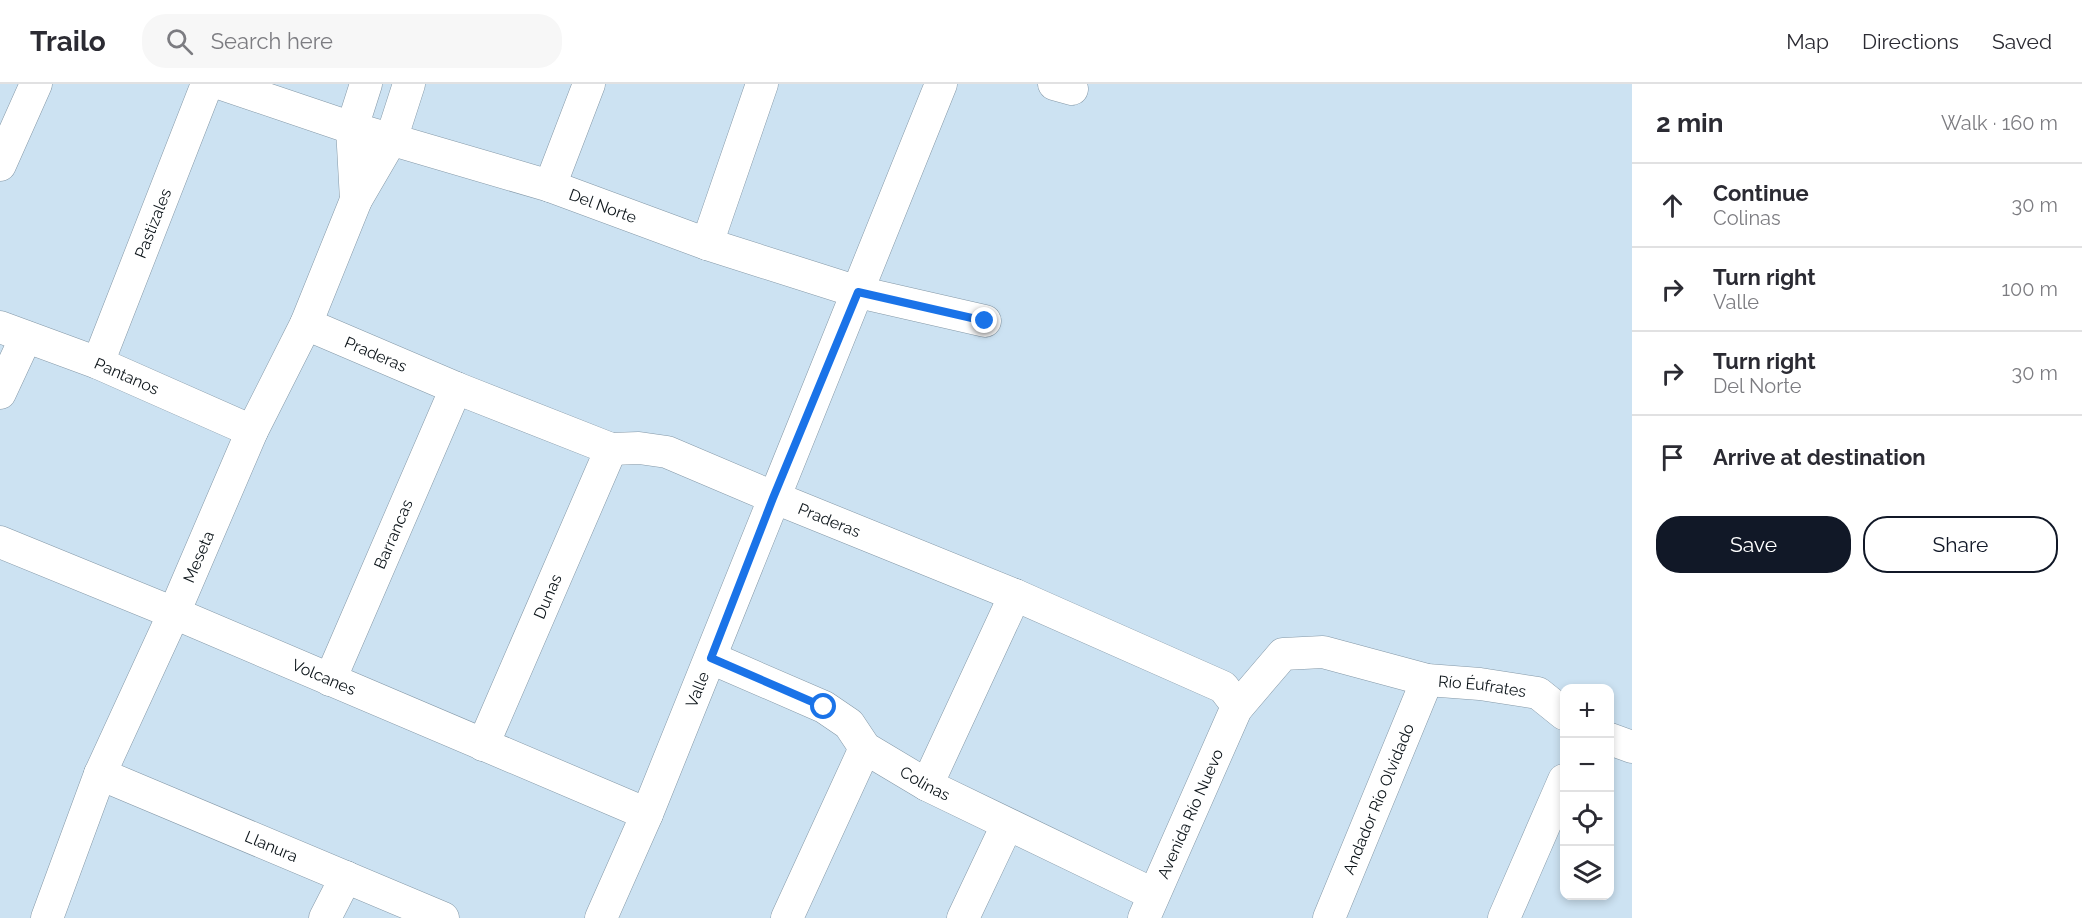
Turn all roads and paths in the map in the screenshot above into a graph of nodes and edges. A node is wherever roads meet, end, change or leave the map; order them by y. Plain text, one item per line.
1 (36, 84) edge
2 (207, 84) edge
3 (222, 84) edge
4 (366, 84) edge
5 (409, 84) edge
6 (589, 84) edge
7 (762, 84) edge
8 (940, 84) edge
9 (352, 128) junction
10 (391, 140) junction
11 (0, 165) edge
12 (550, 186) junction
13 (356, 200) junction
14 (706, 244) junction
15 (858, 292) junction
16 (985, 321) dead end
17 (306, 324) junction
18 (13, 332) edge
19 (98, 363) junction
20 (456, 388) junction
21 (0, 393) edge
22 (252, 431) junction
23 (611, 449) junction
24 (773, 498) junction
25 (2, 550) edge
26 (1014, 595) junction
27 (174, 613) junction
28 (711, 658) junction
29 (330, 680) junction
30 (1427, 680) junction
31 (1236, 709) junction
32 (1560, 711) edge
33 (1614, 740) edge
34 (483, 745) junction
35 (1632, 747) edge
36 (865, 748) junction
37 (100, 774) junction
38 (927, 785) junction
39 (1560, 789) edge
40 (647, 814) junction
41 (1007, 825) junction
42 (346, 877) junction
43 (1148, 906) edge
44 (47, 918) edge
45 (325, 918) edge
46 (444, 918) edge
47 (601, 918) edge
48 (787, 918) edge
49 (963, 918) edge
50 (1329, 918) edge
51 (1504, 918) edge

1 - 11 street
2 - 19 street, Pastizales
3 - 9 street, Del Norte
4 - 9 street, Meseta
5 - 10 street, Meseta
6 - 12 street
7 - 14 street
8 - 15 street, Valle
9 - 10 street, Del Norte
9 - 13 street, Meseta
10 - 12 street, Del Norte
10 - 13 street, Meseta
12 - 14 street, Del Norte
13 - 17 street, Meseta
14 - 15 street, Del Norte
15 - 16 street, Del Norte
15 - 24 street, Valle
17 - 20 street, Praderas
17 - 22 street, Meseta
18 - 19 street, Pantanos
18 - 21 street
19 - 22 street, Pantanos
20 - 23 street, Praderas
20 - 29 street, Barrancas
22 - 27 street, Meseta
23 - 24 street, Praderas
23 - 34 street, Dunas
24 - 26 street, Praderas
24 - 28 street, Valle
25 - 27 street, Volcanes
26 - 31 street, Praderas
26 - 38 street
27 - 29 street, Volcanes
27 - 37 street, Meseta
28 - 36 street, Colinas
28 - 40 street, Valle
29 - 34 street, Volcanes
30 - 31 street, Río Éufrates
30 - 32 street, Río Éufrates
30 - 50 street, Andador Río Olvidado
31 - 43 street, Avenida Río Nuevo
33 - 35 street
34 - 40 street, Volcanes
36 - 38 street, Colinas
36 - 48 street
37 - 42 street, Llanura
37 - 44 street, Meseta
38 - 41 street, Colinas
39 - 51 street
40 - 47 street, Valle
41 - 43 street, Colinas
41 - 49 street
42 - 45 street
42 - 46 street, Llanura

